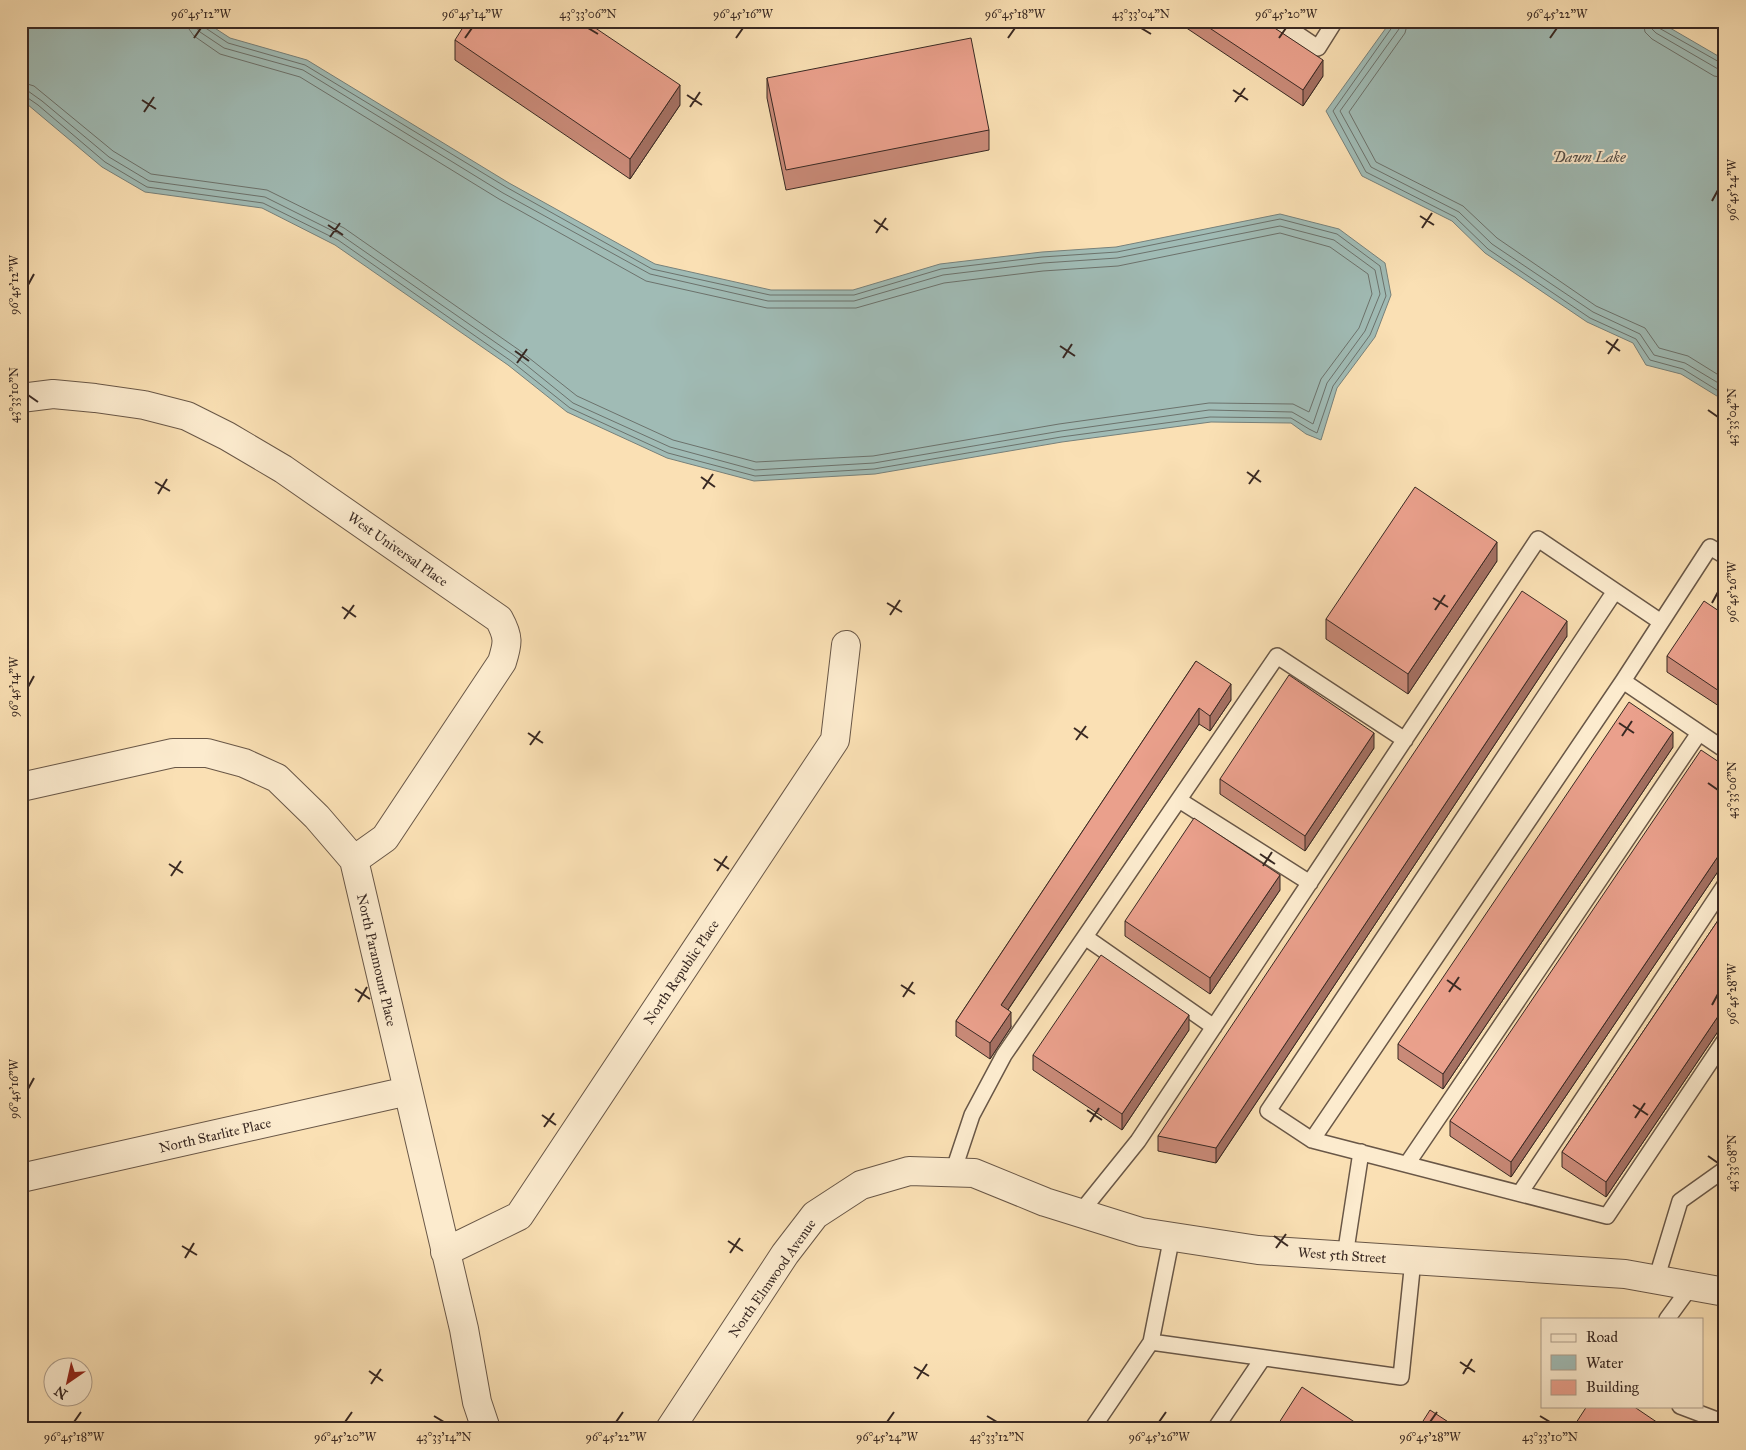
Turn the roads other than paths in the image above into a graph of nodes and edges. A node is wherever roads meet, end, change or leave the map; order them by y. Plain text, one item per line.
1 (1278, 21) edge
2 (1335, 21) edge
3 (21, 398) edge
4 (1725, 556) edge
5 (1615, 591) junction
6 (1661, 622) junction
7 (846, 645) dead end
8 (1623, 681) junction
9 (1700, 733) junction
10 (1405, 740) junction
11 (1725, 750) edge
12 (21, 788) edge
13 (1179, 800) junction
14 (354, 860) junction
15 (1310, 882) junction
16 (1725, 885) edge
17 (1085, 937) junction
18 (1214, 1027) junction
19 (1725, 1040) edge
20 (408, 1091) junction
21 (1312, 1140) junction
22 (1361, 1152) junction
23 (1406, 1164) junction
24 (1725, 1169) edge
25 (909, 1171) joint
26 (953, 1172) junction
27 (21, 1178) edge
28 (1520, 1193) junction
29 (1080, 1213) junction
30 (1172, 1236) junction
31 (445, 1252) junction
32 (1345, 1256) junction
33 (1413, 1260) junction
34 (1656, 1280) junction
35 (1691, 1286) junction
36 (1725, 1292) edge
37 (1669, 1318) edge
38 (1151, 1342) junction
39 (1263, 1358) junction
40 (1685, 1408) edge
41 (1725, 1423) edge
42 (486, 1428) edge
43 (670, 1429) edge
44 (1092, 1429) edge
45 (1215, 1429) edge

1 - 2 lane
3 - 14 street, West Universal Place
4 - 6 lane
5 - 6 lane
5 - 10 lane
5 - 21 lane
6 - 8 lane
7 - 31 street, North Republic Place
8 - 9 lane
8 - 21 lane
9 - 11 lane
9 - 23 lane
10 - 13 lane
10 - 15 lane
12 - 14 street, North Paramount Place
13 - 15 lane
13 - 17 lane
14 - 20 street, North Paramount Place
15 - 18 lane
16 - 28 lane
17 - 18 lane
17 - 26 lane
18 - 29 lane
19 - 28 lane
20 - 27 street, North Starlite Place
20 - 31 street, North Paramount Place
21 - 22 lane
22 - 23 lane
22 - 32 lane
23 - 28 lane
24 - 34 lane
25 - 26 street, West 5th Street
25 - 43 street, North Elmwood Avenue
26 - 29 street, West 5th Street
29 - 30 street, West 5th Street
30 - 32 street, West 5th Street
30 - 38 lane
31 - 42 street, North Paramount Place
32 - 33 street, West 5th Street
33 - 34 street, West 5th Street
33 - 39 lane
34 - 35 street, West 5th Street
35 - 36 street, West 5th Street
35 - 37 lane
38 - 39 lane
38 - 44 lane
39 - 45 lane
40 - 41 lane

